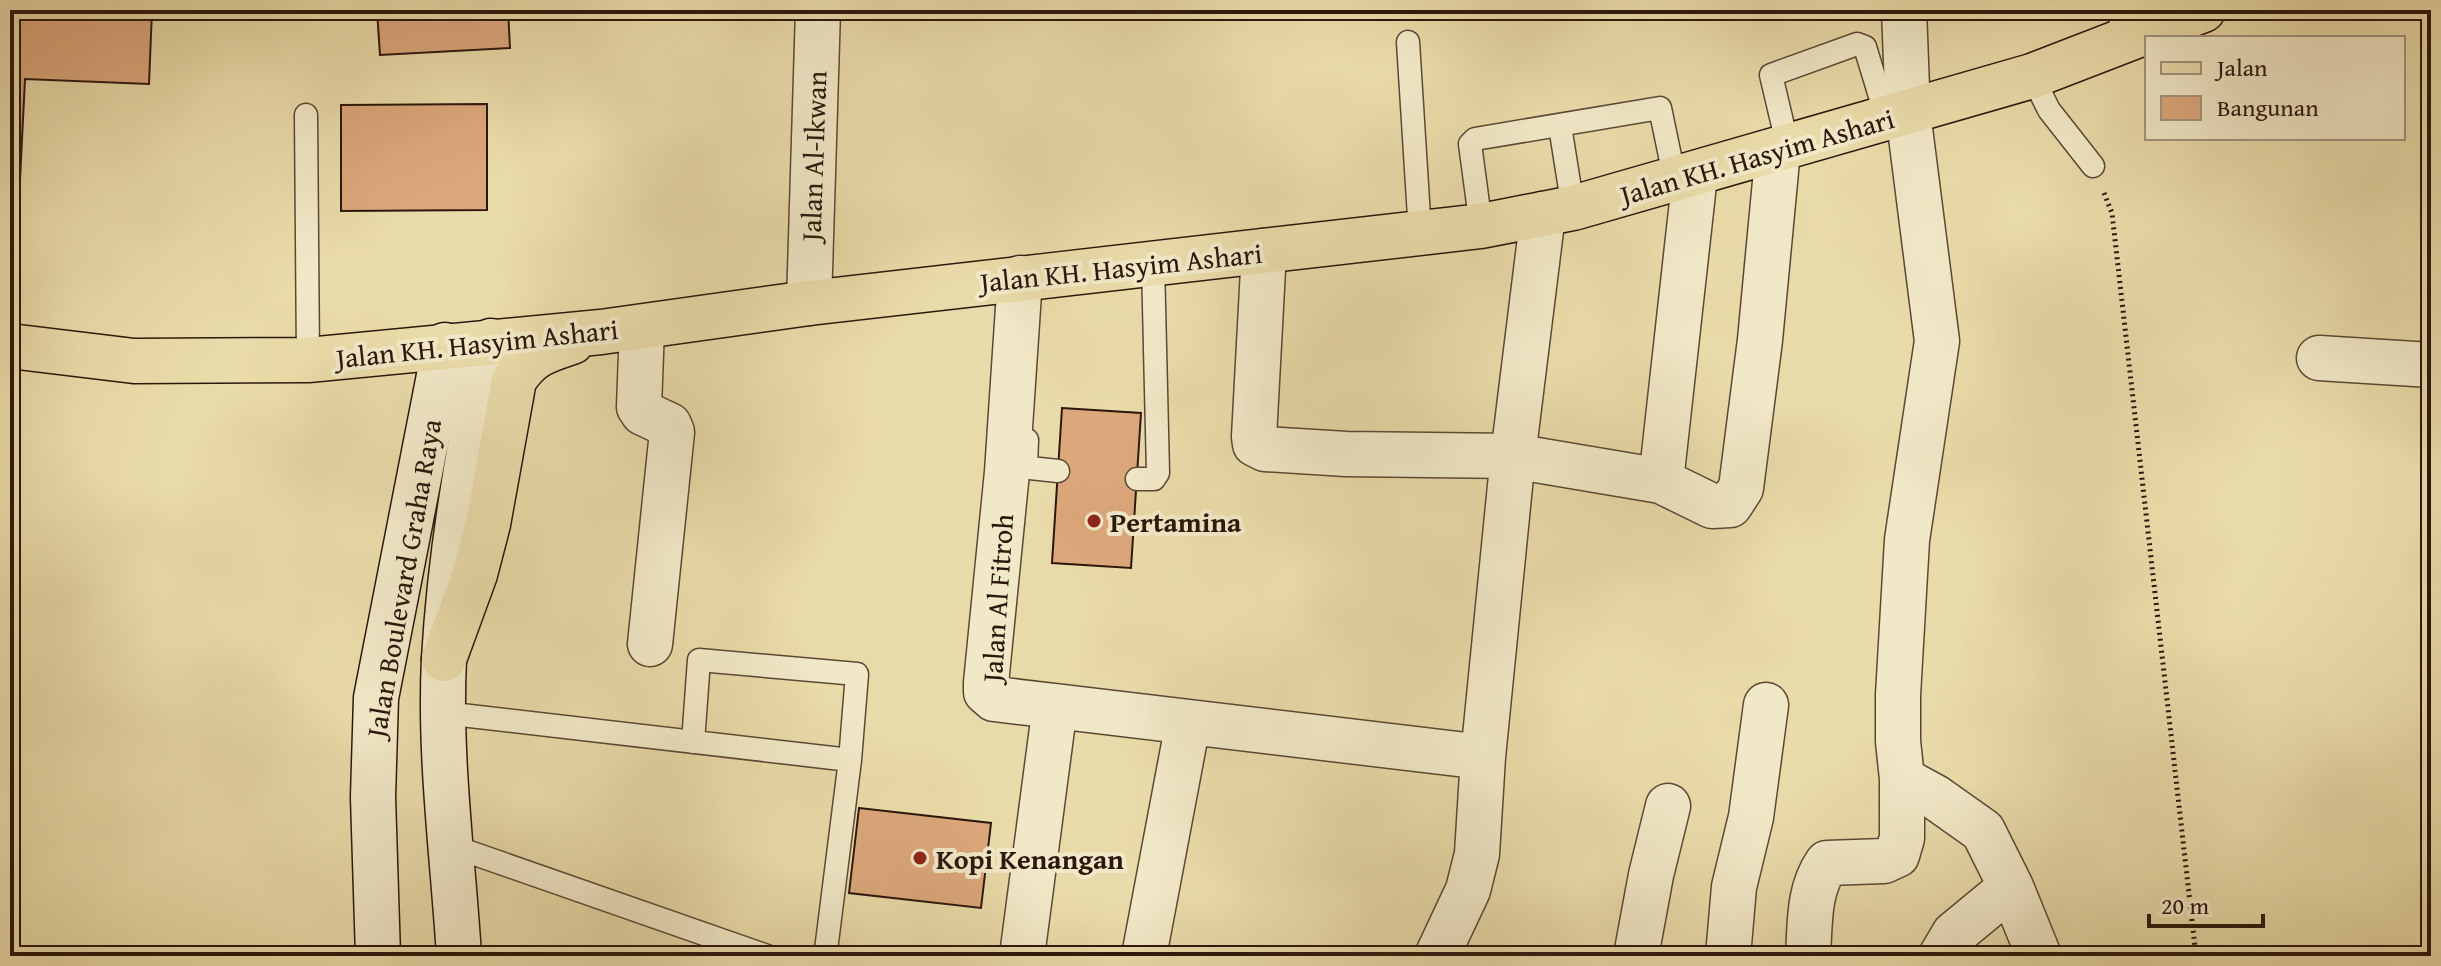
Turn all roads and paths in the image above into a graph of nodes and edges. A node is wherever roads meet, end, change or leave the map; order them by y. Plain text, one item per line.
1 (818, 10) edge
2 (1904, 10) edge
3 (2203, 10) edge
4 (2121, 26) edge
5 (1408, 42) dead end
6 (2032, 76) junction
7 (306, 115) dead end
8 (1898, 116) junction
9 (1560, 126) junction
10 (1783, 149) junction
11 (2093, 166) joint
12 (1685, 177) junction
13 (1558, 211) junction
14 (1481, 226) junction
15 (1420, 233) junction
16 (1264, 251) junction
17 (1153, 264) junction
18 (1030, 277) junction
19 (809, 303) junction
20 (621, 329) junction
21 (491, 341) junction
22 (445, 345) junction
23 (10, 346) edge
24 (2319, 358) dead end
25 (308, 360) junction
26 (2431, 365) edge
27 (1513, 456) junction
28 (1058, 471) dead end
29 (1137, 479) dead end
30 (1661, 481) junction
31 (650, 644) dead end
32 (444, 659) junction
33 (1766, 705) dead end
34 (1055, 706) junction
35 (444, 713) junction
36 (1188, 723) junction
37 (693, 742) junction
38 (1483, 757) junction
39 (850, 760) junction
40 (1902, 779) junction
41 (1668, 806) dead end
42 (452, 846) junction
43 (2011, 887) junction
44 (378, 956) edge
45 (459, 956) edge
46 (767, 956) edge
47 (820, 956) edge
48 (1022, 956) edge
49 (1144, 956) edge
50 (1437, 956) edge
51 (1636, 956) edge
52 (1728, 956) edge
53 (1808, 956) edge
54 (1941, 956) edge
55 (2039, 956) edge
56 (2196, 956) edge

1 - 19 street, Jalan Al-Ikwan
2 - 8 street
3 - 4 main road, Jalan KH. Hasyim Ashari
4 - 6 main road, Jalan KH. Hasyim Ashari
5 - 15 lane
6 - 8 main road, Jalan KH. Hasyim Ashari
6 - 11 lane
7 - 25 lane
8 - 10 main road, Jalan KH. Hasyim Ashari
8 - 10 lane
8 - 40 street
9 - 12 lane
9 - 13 lane
9 - 14 lane
10 - 12 main road, Jalan KH. Hasyim Ashari
10 - 30 street
11 - 56 path
12 - 13 main road, Jalan KH. Hasyim Ashari
12 - 30 street
13 - 14 main road, Jalan KH. Hasyim Ashari
13 - 27 street
14 - 15 main road, Jalan KH. Hasyim Ashari
15 - 16 main road, Jalan KH. Hasyim Ashari
16 - 17 main road, Jalan KH. Hasyim Ashari
16 - 27 street
17 - 18 main road, Jalan KH. Hasyim Ashari
17 - 29 lane
18 - 19 main road, Jalan KH. Hasyim Ashari
18 - 28 lane
18 - 34 street, Jalan Al Fitroh
19 - 20 main road, Jalan KH. Hasyim Ashari
20 - 21 main road, Jalan KH. Hasyim Ashari
20 - 31 street
20 - 32 main road
21 - 22 main road, Jalan KH. Hasyim Ashari
21 - 32 street, Jalan Boulevard Graha Raya
22 - 25 main road, Jalan KH. Hasyim Ashari
22 - 44 street, Jalan Boulevard Graha Raya
23 - 25 main road, Jalan KH. Hasyim Ashari
24 - 26 street
27 - 30 street
27 - 38 street
32 - 35 street, Jalan Boulevard Graha Raya
33 - 52 street
34 - 36 street
34 - 48 street
35 - 37 lane
35 - 42 street, Jalan Boulevard Graha Raya
36 - 38 street
36 - 49 street
37 - 39 lane
37 - 39 lane
38 - 50 street
39 - 47 lane
40 - 43 street
40 - 53 street
41 - 51 street
42 - 45 street, Jalan Boulevard Graha Raya
42 - 46 lane
43 - 54 street
43 - 55 street

